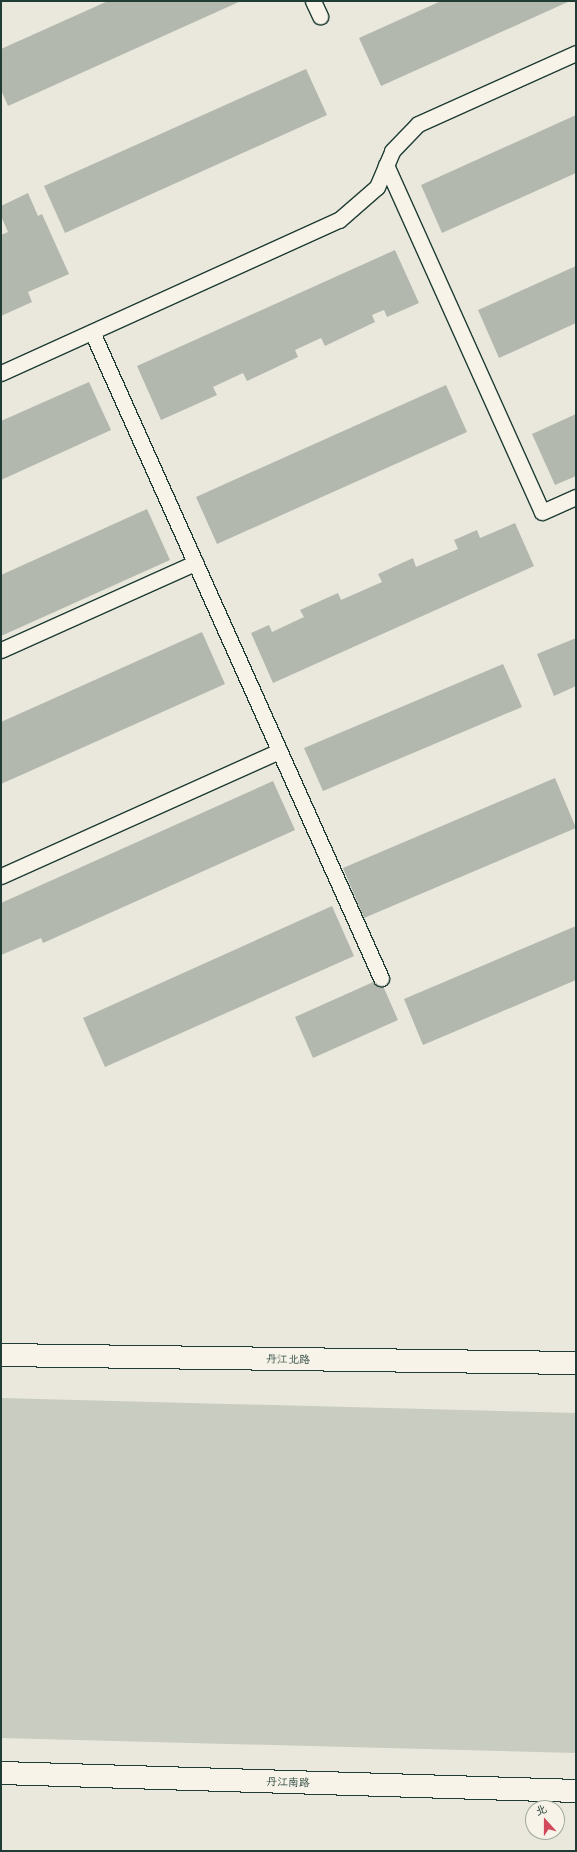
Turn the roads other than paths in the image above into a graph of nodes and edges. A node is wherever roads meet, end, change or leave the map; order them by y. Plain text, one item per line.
1 (313, 1) edge
2 (320, 16) dead end
3 (576, 53) edge
4 (386, 165) junction
5 (92, 332) junction
6 (1, 373) edge
7 (576, 497) edge
8 (195, 563) junction
9 (1, 650) edge
10 (279, 751) junction
11 (1, 876) edge
12 (381, 978) dead end
13 (1, 1355) edge
14 (576, 1363) edge
15 (1, 1773) edge
16 (576, 1791) edge

1 - 2 lane
3 - 4 lane
4 - 5 lane
4 - 7 lane
5 - 6 lane
5 - 8 lane
8 - 9 lane
8 - 10 lane
10 - 11 lane
10 - 12 lane
13 - 14 main road, 丹江北路
15 - 16 main road, 丹江南路

